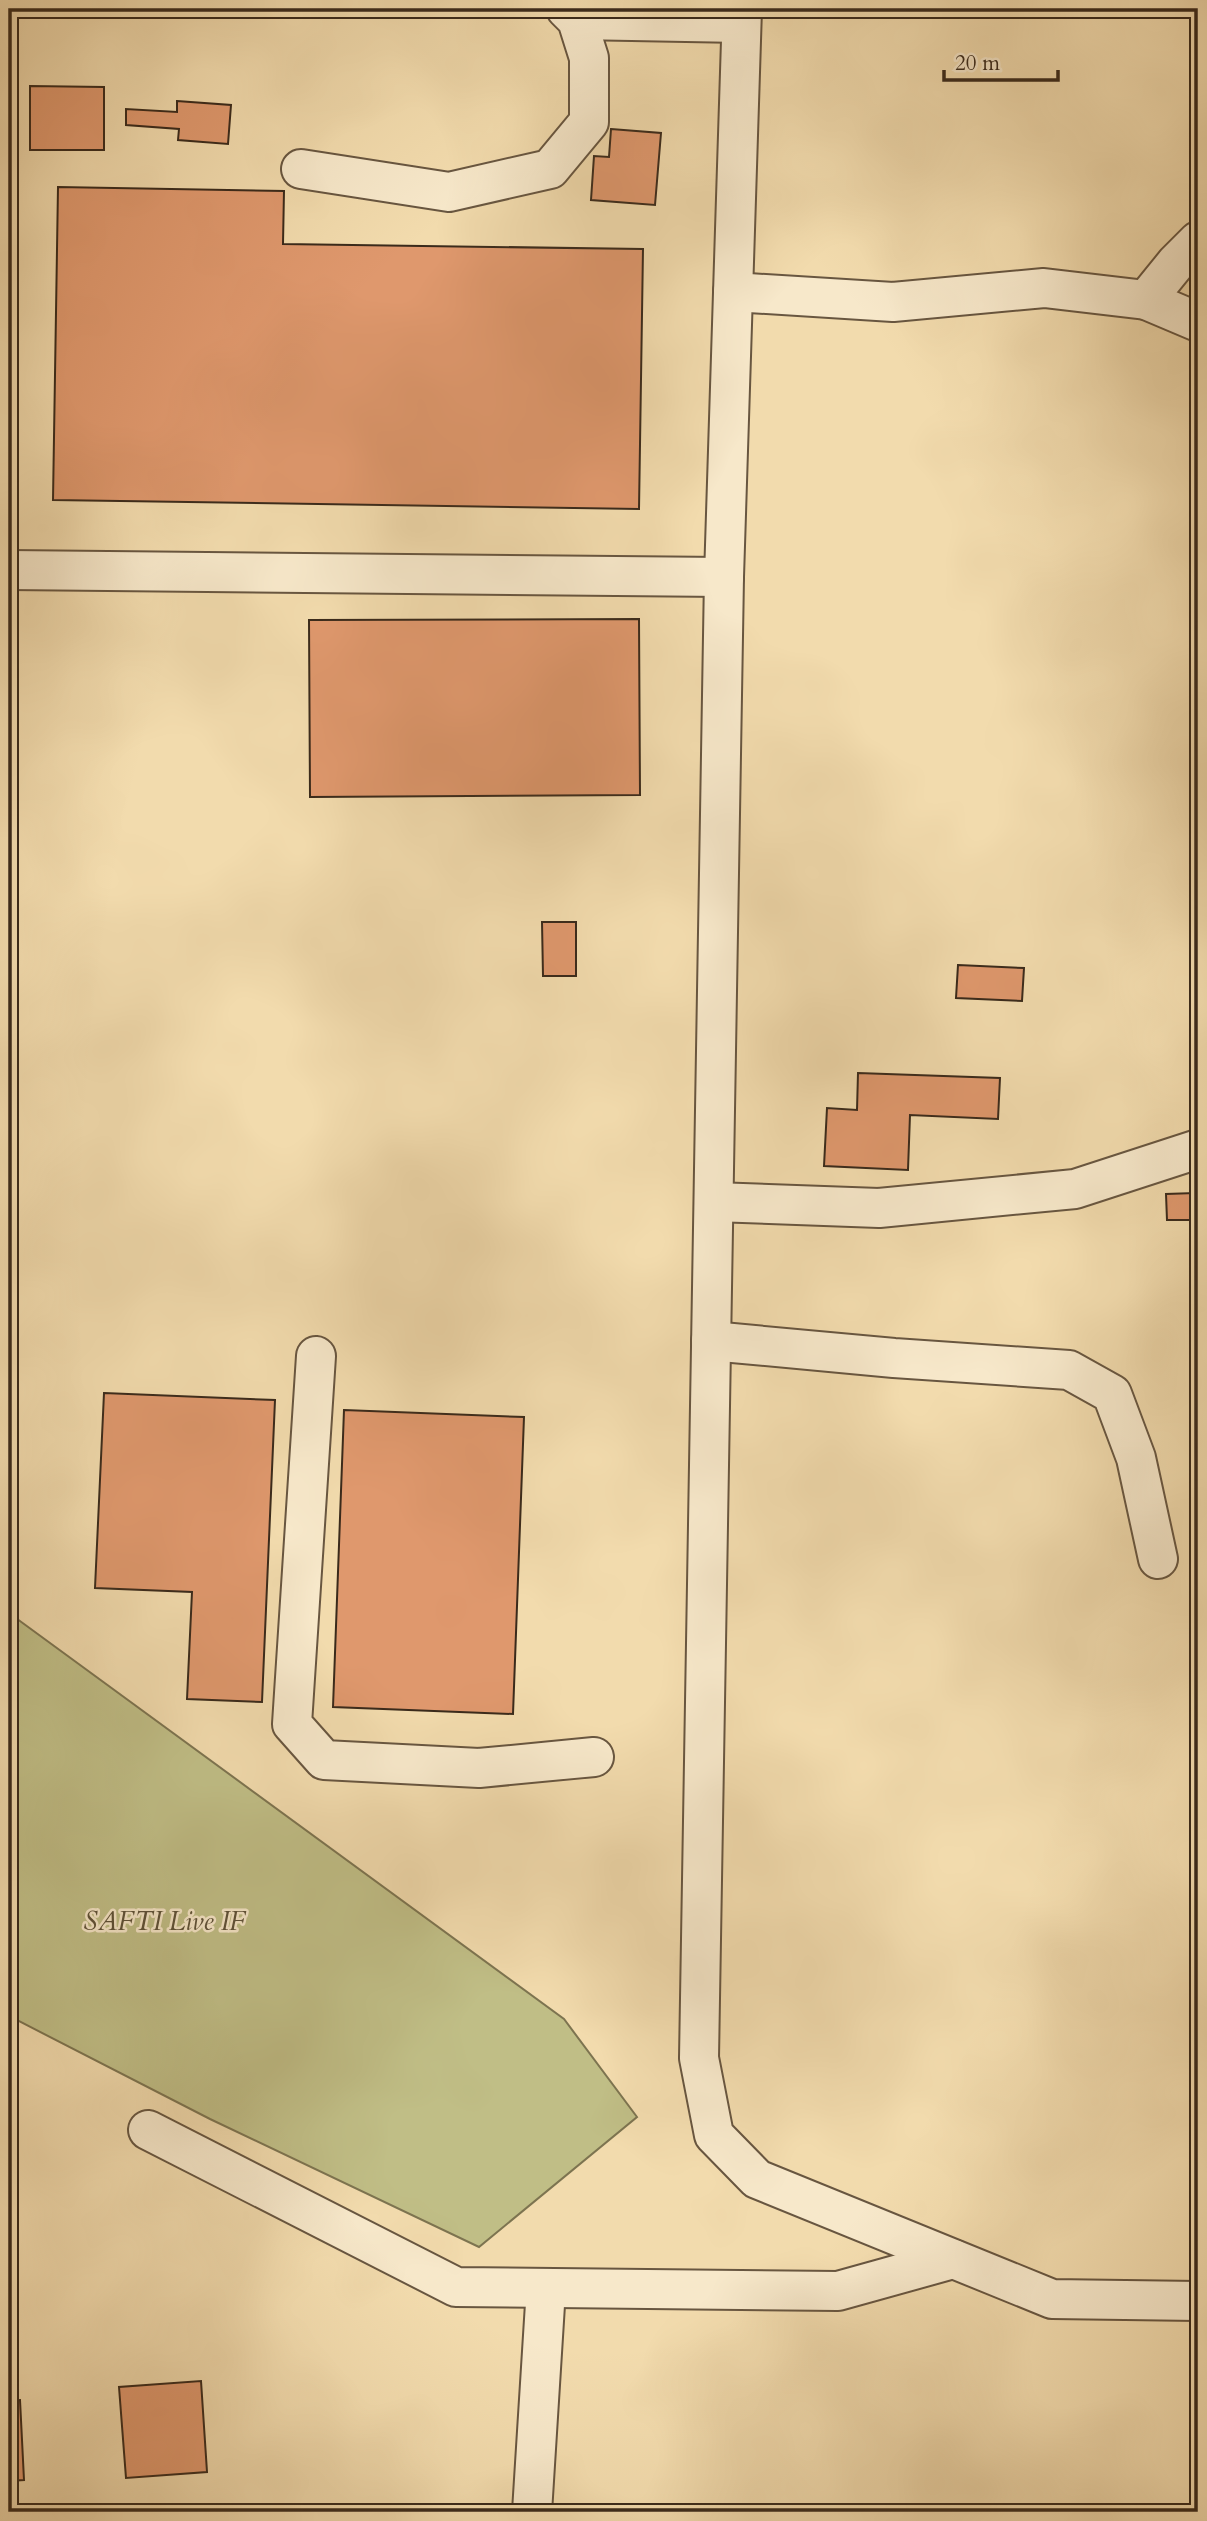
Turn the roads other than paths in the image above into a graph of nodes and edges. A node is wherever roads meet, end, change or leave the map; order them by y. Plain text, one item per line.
1 (572, 14) edge
2 (741, 16) edge
3 (301, 169) dead end
4 (1198, 241) edge
5 (733, 292) junction
6 (1146, 300) junction
7 (1198, 322) edge
8 (9, 570) edge
9 (724, 577) junction
10 (1198, 1149) edge
11 (714, 1202) junction
12 (711, 1341) junction
13 (316, 1356) dead end
14 (1158, 1559) dead end
15 (594, 1757) dead end
16 (148, 2130) dead end
17 (953, 2259) junction
18 (546, 2288) junction
19 (1198, 2301) edge
20 (532, 2512) edge

1 - 2 lane
1 - 3 lane
2 - 5 lane
4 - 6 lane
5 - 6 lane
5 - 9 lane
6 - 7 lane
8 - 9 lane
9 - 11 lane
10 - 11 lane
11 - 12 lane
12 - 14 lane
12 - 17 lane
13 - 15 lane
16 - 18 lane
17 - 18 lane
17 - 19 lane
18 - 20 lane

